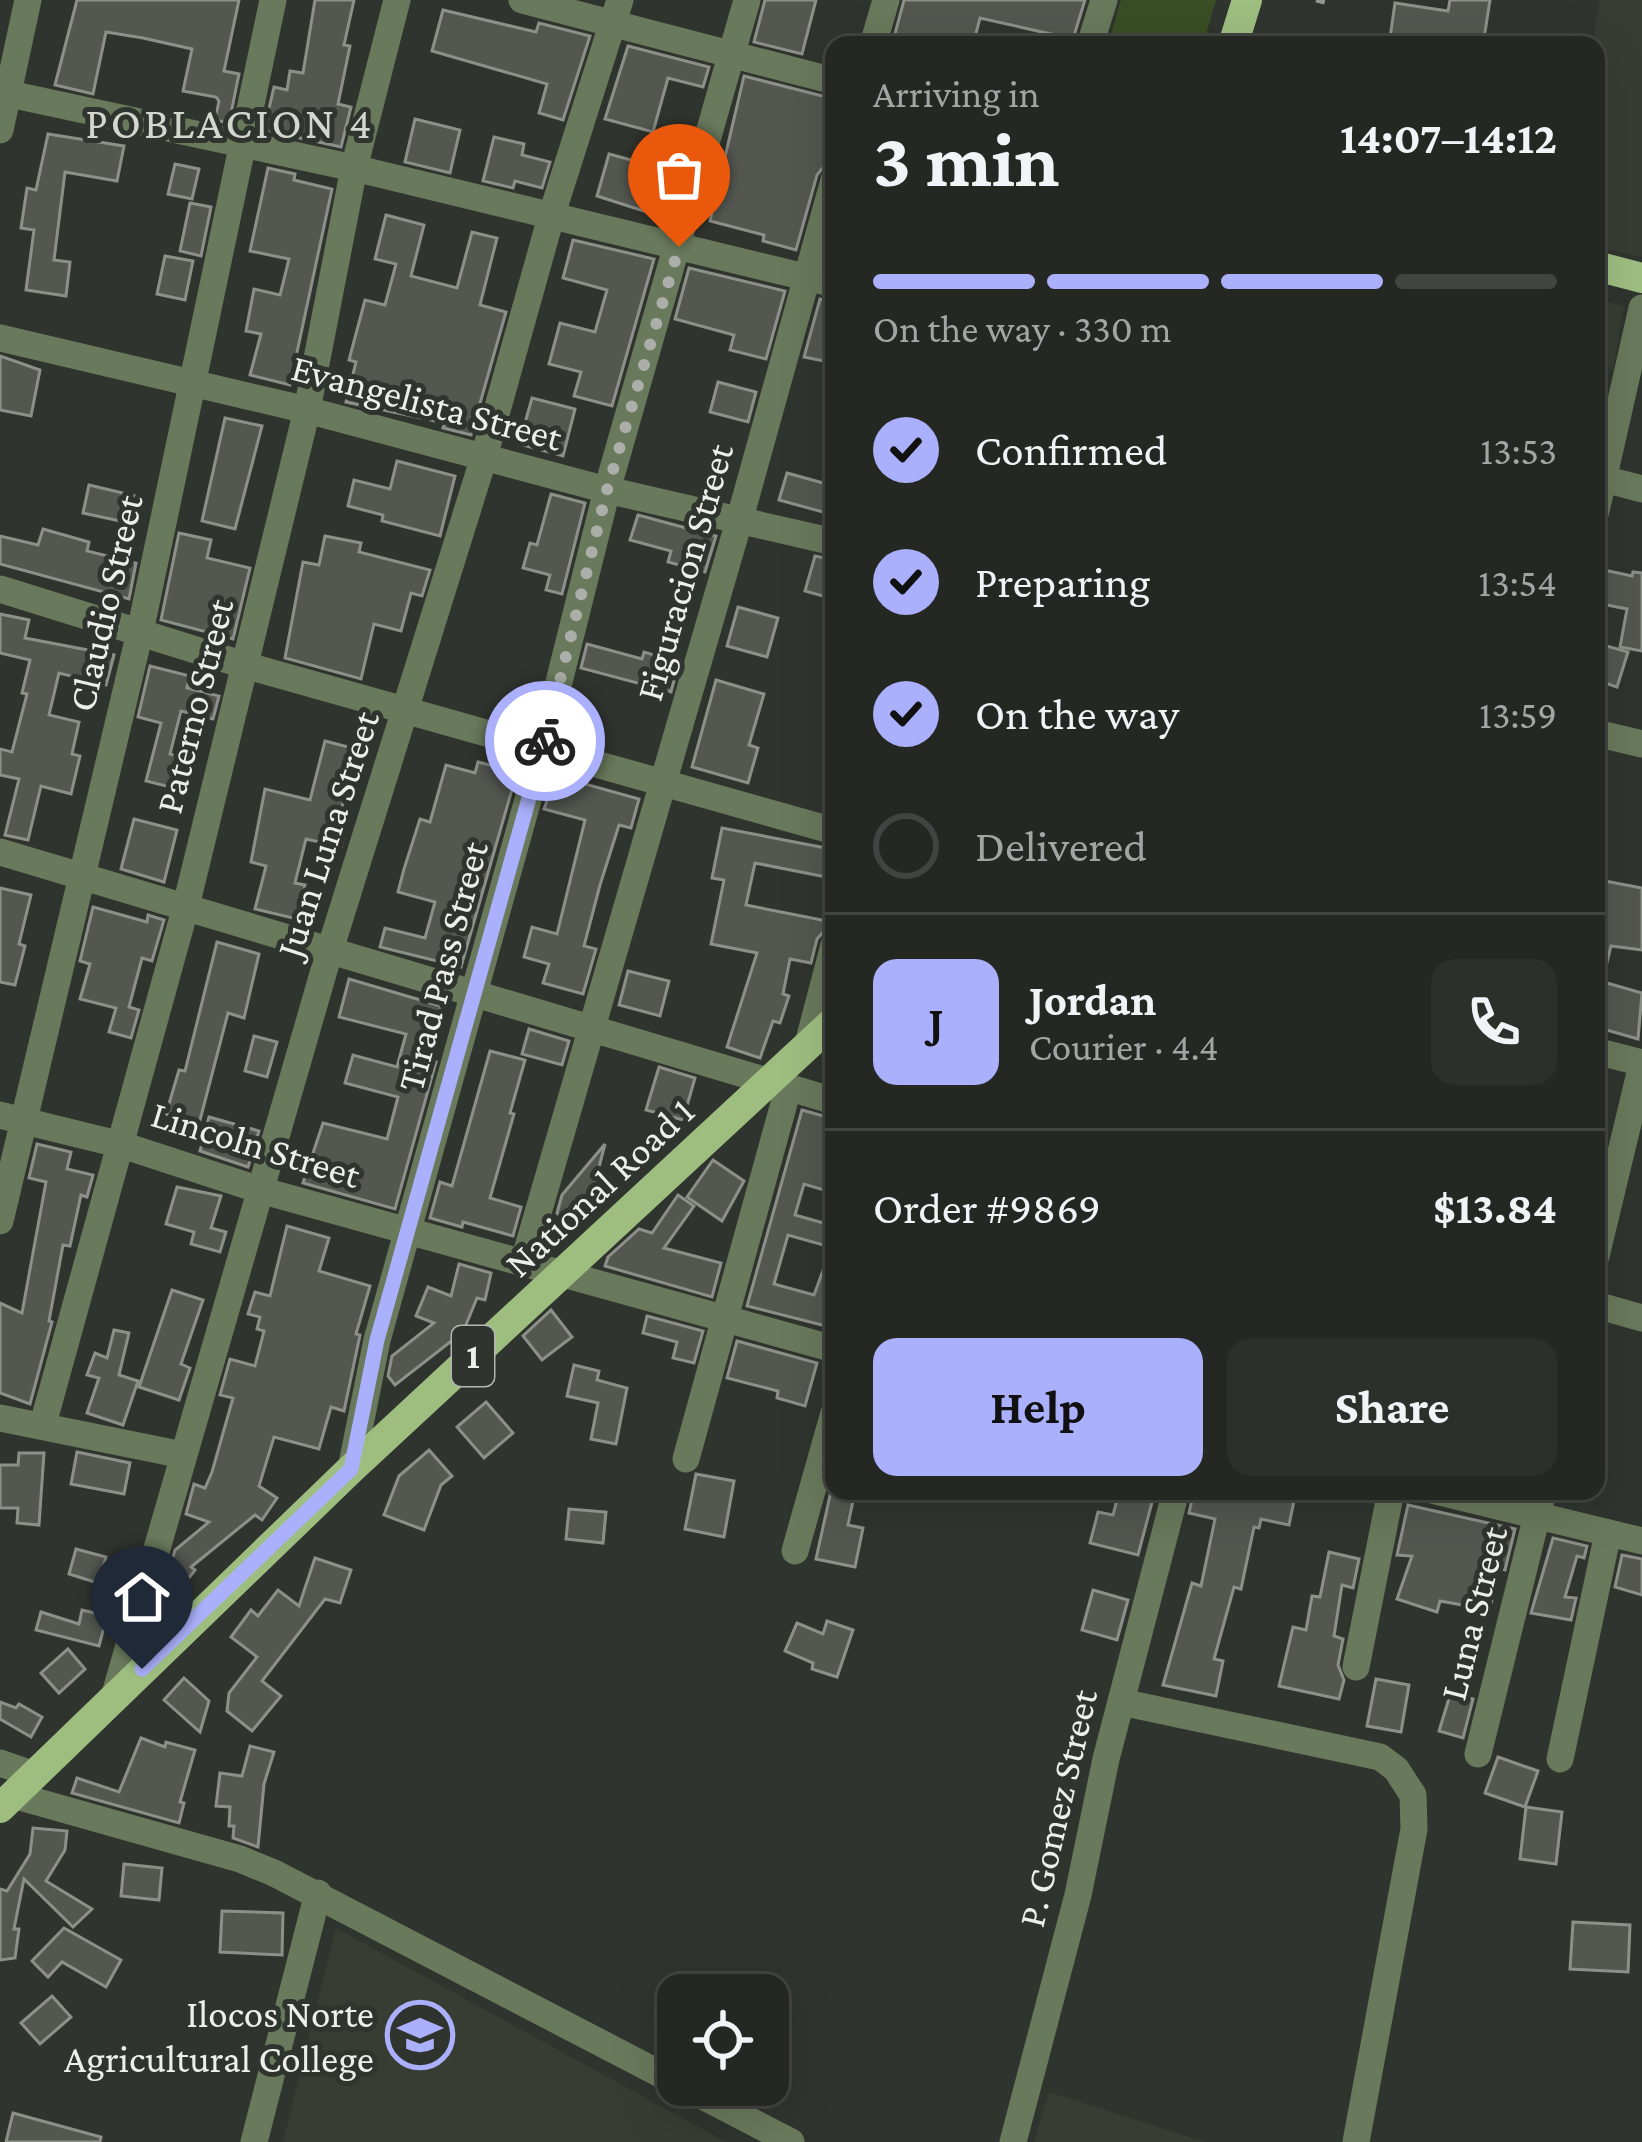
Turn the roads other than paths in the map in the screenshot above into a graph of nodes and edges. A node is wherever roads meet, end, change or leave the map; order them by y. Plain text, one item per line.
1 (28, 0) edge
2 (273, 0) edge
3 (397, 0) edge
4 (522, 0) edge
5 (747, 0) edge
6 (886, 0) edge
7 (1104, 0) edge
8 (1247, 0) edge
9 (616, 11) edge
10 (876, 36) edge
11 (1093, 36) edge
12 (1237, 36) edge
13 (733, 56) junction
14 (825, 79) edge
15 (4, 93) edge
16 (0, 130) edge
17 (242, 143) junction
18 (354, 168) junction
19 (825, 212) edge
20 (551, 217) junction
21 (679, 247) junction
22 (1605, 268) edge
23 (806, 278) junction
24 (1642, 278) edge
25 (825, 282) edge
26 (1642, 308) edge
27 (0, 338) edge
28 (194, 382) junction
29 (307, 410) junction
30 (1605, 454) edge
31 (484, 458) junction
32 (1605, 480) edge
33 (1642, 489) edge
34 (607, 490) junction
35 (740, 518) junction
36 (825, 540) edge
37 (0, 589) edge
38 (140, 632) junction
39 (244, 665) junction
40 (406, 712) junction
41 (1605, 735) edge
42 (1642, 744) edge
43 (543, 746) junction
44 (665, 780) junction
45 (825, 828) edge
46 (0, 852) edge
47 (80, 874) junction
48 (186, 906) junction
49 (329, 952) junction
50 (825, 979) edge
51 (474, 992) junction
52 (593, 1028) junction
53 (825, 1029) edge
54 (808, 1044) junction
55 (1605, 1054) edge
56 (1642, 1064) edge
57 (780, 1085) junction
58 (825, 1098) edge
59 (13, 1119) edge
60 (122, 1145) junction
61 (260, 1190) junction
62 (1605, 1218) edge
63 (0, 1221) edge
64 (411, 1229) junction
65 (524, 1261) junction
66 (562, 1275) junction
67 (1605, 1308) edge
68 (723, 1316) junction
69 (1642, 1318) edge
70 (825, 1346) edge
71 (0, 1418) edge
72 (44, 1424) junction
73 (825, 1445) edge
74 (183, 1455) junction
75 (686, 1460) dead end
76 (351, 1469) junction
77 (1174, 1500) edge
78 (1389, 1500) edge
79 (1508, 1500) edge
80 (1541, 1504) edge
81 (1607, 1533) junction
82 (1642, 1541) edge
83 (795, 1551) dead end
84 (1356, 1667) dead end
85 (115, 1694) junction
86 (1121, 1702) junction
87 (1478, 1754) dead end
88 (1560, 1759) dead end
89 (0, 1762) edge
90 (15, 1792) edge
91 (318, 1893) junction
92 (254, 2142) edge
93 (791, 2142) edge
94 (1013, 2142) edge
95 (1356, 2142) edge

1 - 15 street
2 - 17 street, Claudio Street
3 - 18 street, Paterno Street
4 - 9 street
5 - 13 street, Tirad Pass Street
6 - 10 street
7 - 11 street
8 - 12 main road
9 - 13 street
9 - 20 street, Juan Luna Street
13 - 14 street
13 - 21 street, Tirad Pass Street
15 - 16 street
15 - 17 street
17 - 18 street
17 - 28 street, Claudio Street
18 - 20 street
18 - 29 street, Paterno Street
19 - 23 street, Figuracion Street
20 - 21 street
20 - 31 street, Juan Luna Street
21 - 23 street
21 - 34 street, Tirad Pass Street
22 - 24 main road
23 - 25 street
23 - 35 street, Figuracion Street
26 - 30 street
27 - 28 street, Evangelista Street
28 - 29 street, Evangelista Street
28 - 38 street, Claudio Street
29 - 31 street, Evangelista Street
29 - 39 street, Paterno Street
31 - 34 street, Evangelista Street
31 - 40 street, Juan Luna Street
32 - 33 street
34 - 35 street, Evangelista Street
34 - 43 street, Tirad Pass Street
35 - 36 street, Evangelista Street
35 - 44 street, Figuracion Street
37 - 38 street
38 - 39 street
38 - 47 street, Claudio Street
39 - 40 street
39 - 48 street, Paterno Street
40 - 43 street
40 - 49 street, Juan Luna Street
41 - 42 street
43 - 44 street
43 - 51 street, Tirad Pass Street
44 - 45 street
44 - 52 street, Figuracion Street
46 - 47 street
47 - 48 street
47 - 59 street, Claudio Street
48 - 49 street
48 - 60 street, Paterno Street
49 - 51 street
49 - 61 street, Juan Luna Street
50 - 54 street
51 - 52 street
51 - 64 street, Tirad Pass Street
52 - 57 street
52 - 65 street, Figuracion Street
53 - 54 main road, National Road 1 / 1
54 - 57 main road, National Road 1 / 1
55 - 56 street
56 - 62 street
57 - 58 street
57 - 66 main road, National Road 1 / 1
57 - 68 street
59 - 60 street, Lincoln Street
59 - 63 street, Claudio Street
60 - 61 street, Lincoln Street
60 - 72 street, Paterno Street
61 - 64 street, Lincoln Street
61 - 74 street, Juan Luna Street
64 - 65 street, Lincoln Street
64 - 76 street, Tirad Pass Street
65 - 66 street, Lincoln Street
66 - 68 street, Lincoln Street
66 - 76 main road, National Road 1 / 1
67 - 69 street
68 - 70 street, Lincoln Street
68 - 75 street
71 - 72 street
72 - 74 street
73 - 83 street
74 - 85 street, Juan Luna Street
76 - 85 main road, National Road 1 / 1
77 - 86 street, P. Gomez Street
78 - 84 street
79 - 80 street
80 - 81 street
80 - 87 street, Luna Street
81 - 82 street
81 - 88 street
85 - 90 main road, National Road 1 / 1
86 - 94 street, P. Gomez Street
86 - 95 street
89 - 90 street
90 - 91 street
91 - 92 street
91 - 93 street

